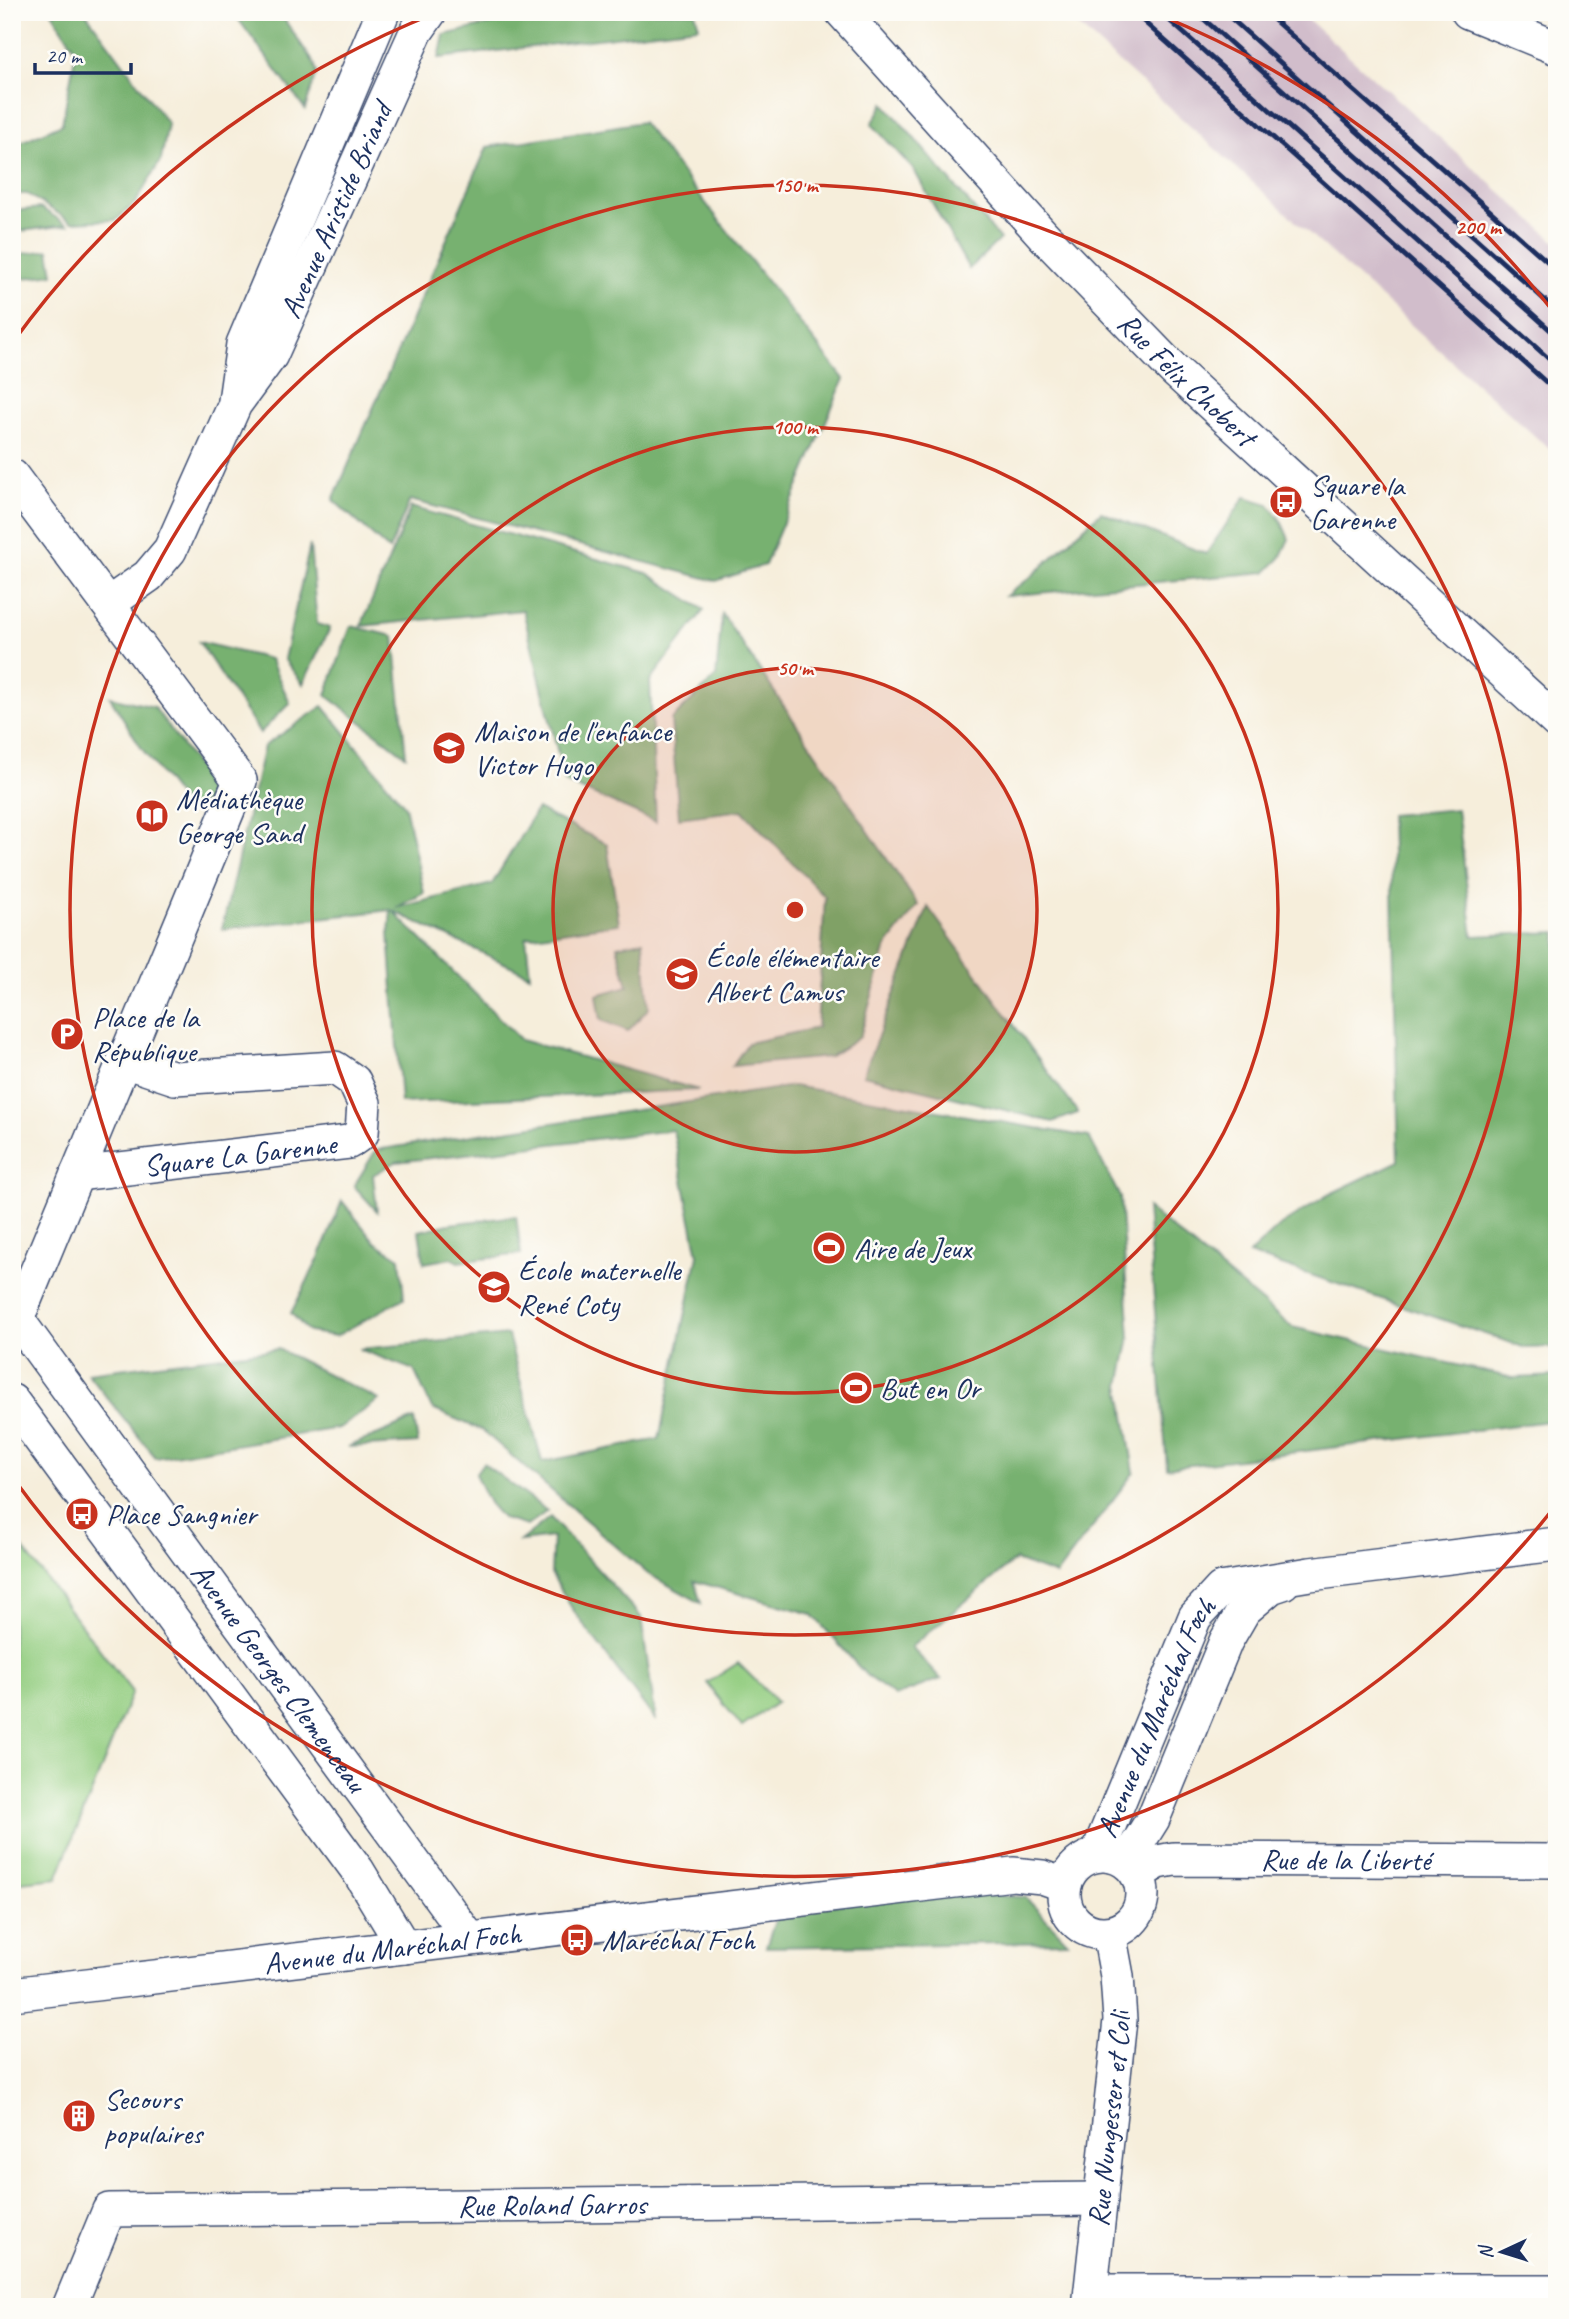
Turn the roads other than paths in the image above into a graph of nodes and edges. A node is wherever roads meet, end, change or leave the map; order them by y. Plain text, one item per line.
1 (383, 12) edge
2 (430, 12) edge
3 (842, 12) edge
4 (1468, 12) edge
5 (1557, 48) edge
6 (235, 404) junction
7 (12, 476) edge
8 (108, 604) junction
9 (1557, 722) edge
10 (124, 1061) junction
11 (77, 1174) junction
12 (15, 1319) edge
13 (12, 1401) edge
14 (1557, 1545) edge
15 (1557, 1861) edge
16 (1120, 1864) junction
17 (1065, 1885) junction
18 (1109, 1933) junction
19 (470, 1939) junction
20 (404, 1947) junction
21 (12, 1994) edge
22 (1101, 2199) junction
23 (1557, 2291) edge
24 (1090, 2299) edge
25 (69, 2307) edge

1 - 6 street, Avenue Aristide Briand
2 - 6 street, Avenue Aristide Briand
3 - 9 street, Rue Félix Chobert
4 - 5 street
6 - 8 street, Avenue Aristide Briand
7 - 8 street
8 - 10 street
10 - 11 street
10 - 11 street, Square La Garenne
11 - 12 street
12 - 19 street, Avenue Georges Clemenceau
13 - 20 street, Avenue Georges Clemenceau
14 - 16 street, Avenue du Maréchal Foch
15 - 16 street, Rue de la Liberté
16 - 17 street
16 - 18 street
17 - 18 street
17 - 19 street, Avenue du Maréchal Foch
18 - 22 street, Rue Nungesser et Coli
19 - 20 street, Avenue du Maréchal Foch
20 - 21 street, Avenue du Maréchal Foch
22 - 24 street, Rue Nungesser et Coli
22 - 25 street, Rue Roland Garros
23 - 24 street

